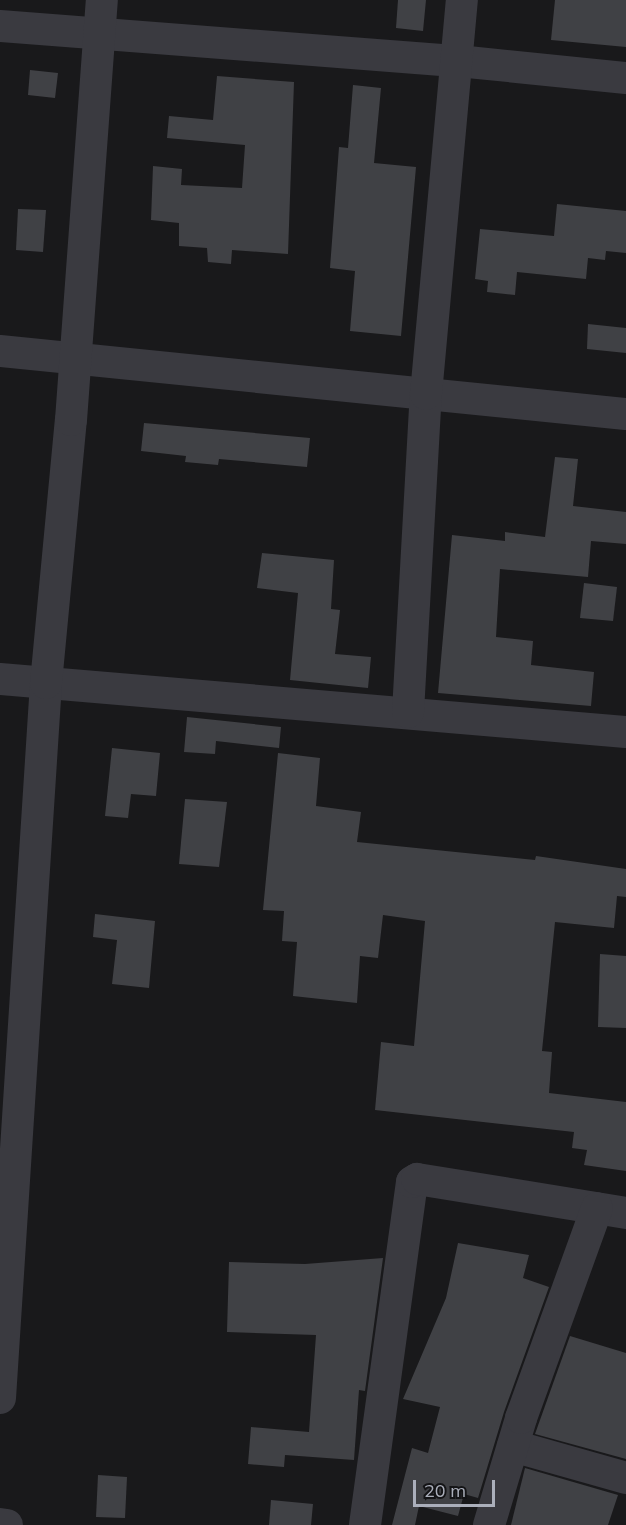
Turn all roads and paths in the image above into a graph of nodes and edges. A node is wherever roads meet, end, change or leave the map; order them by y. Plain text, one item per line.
1 (102, 0) edge
2 (462, 0) edge
3 (0, 26) edge
4 (99, 33) junction
5 (458, 61) junction
6 (626, 78) edge
7 (0, 351) edge
8 (74, 356) junction
9 (426, 394) junction
10 (626, 414) edge
11 (0, 680) edge
12 (46, 683) junction
13 (408, 712) junction
14 (626, 732) edge
15 (10, 1127) edge
16 (612, 1210) edge
17 (0, 1398) edge
18 (513, 1446) junction
19 (626, 1478) edge
20 (0, 1524) edge
21 (7, 1525) edge
22 (366, 1525) edge
23 (489, 1525) edge

1 - 4 street
2 - 5 street
3 - 4 street
4 - 5 street
4 - 8 street
5 - 6 street
5 - 9 street
7 - 8 street
8 - 9 street
8 - 12 street
9 - 10 street
9 - 13 street
11 - 12 street
12 - 13 street
12 - 15 street
13 - 14 street
15 - 17 street
16 - 18 street
16 - 22 street
18 - 19 street
18 - 23 street
20 - 21 street

